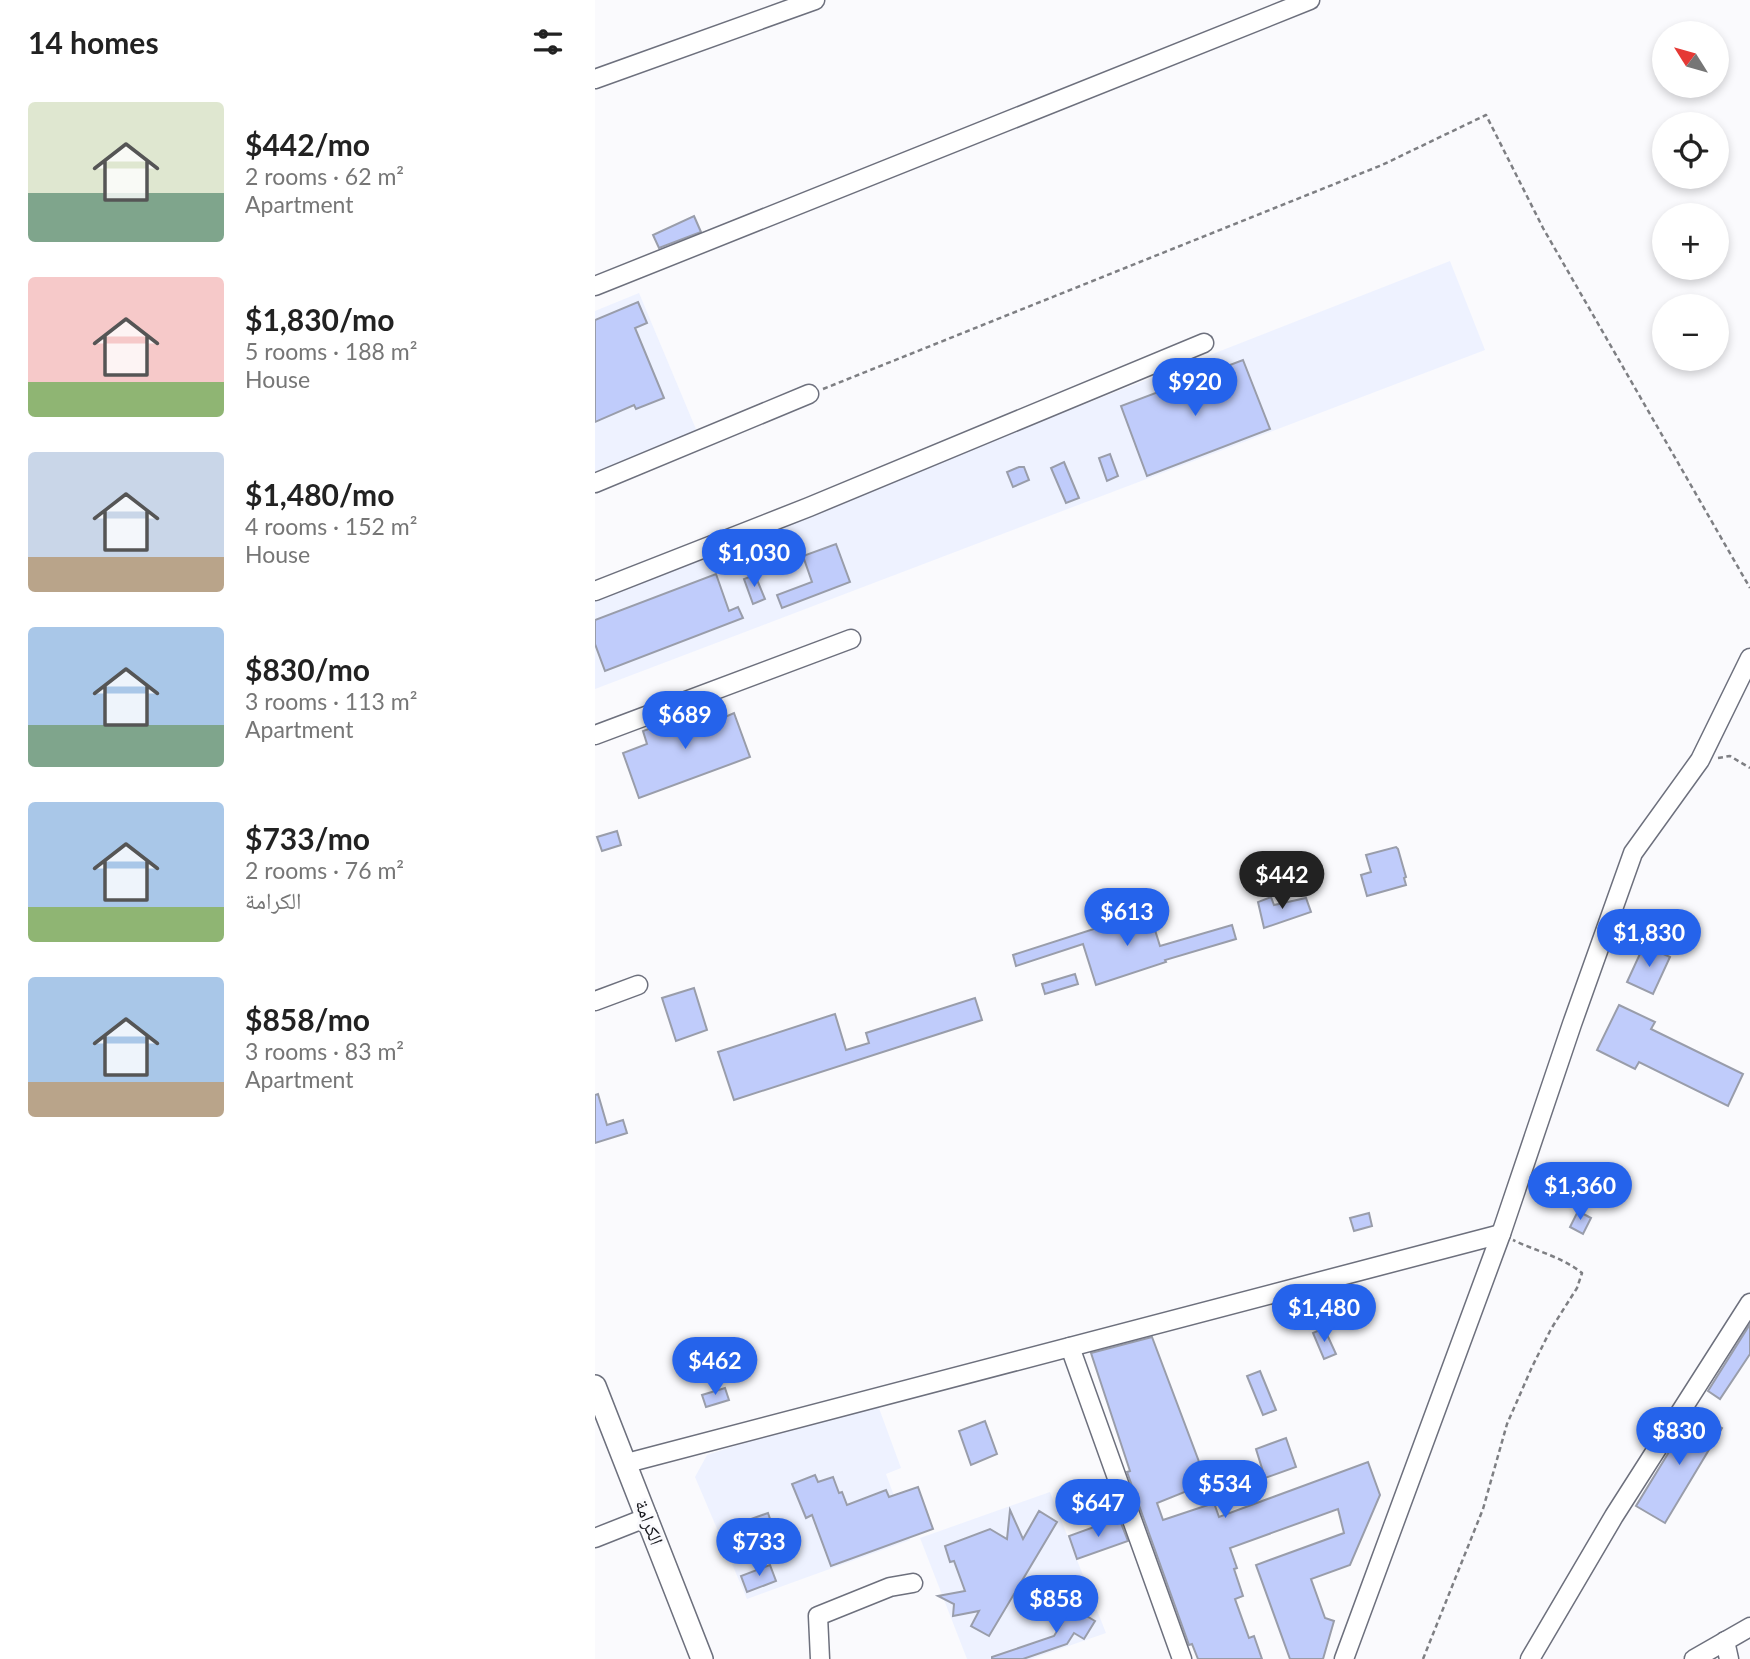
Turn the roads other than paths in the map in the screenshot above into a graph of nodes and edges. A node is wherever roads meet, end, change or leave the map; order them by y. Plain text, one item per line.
1 (815, 0) edge
2 (1310, 0) edge
3 (595, 79) edge
4 (595, 286) edge
5 (1204, 343) dead end
6 (809, 394) road end
7 (595, 483) edge
8 (595, 591) edge
9 (851, 639) dead end
10 (1750, 658) edge
11 (595, 735) edge
12 (638, 985) dead end
13 (595, 1001) edge
14 (1501, 1234) junction
15 (1750, 1303) edge
16 (1070, 1347) junction
17 (595, 1386) edge
18 (627, 1463) junction
19 (648, 1517) junction
20 (595, 1538) edge
21 (913, 1583) dead end
22 (1750, 1627) edge
23 (1727, 1650) edge
24 (702, 1659) edge
25 (820, 1659) edge
26 (1182, 1659) edge
27 (1344, 1659) edge
28 (1530, 1659) edge
29 (1694, 1659) edge

1 - 3 street
2 - 4 street
5 - 8 street
6 - 7 street
9 - 11 street
10 - 14 street
12 - 13 street
14 - 16 street
14 - 27 street
15 - 28 street
16 - 18 street
16 - 26 street
17 - 18 main road, الكرامة
18 - 19 main road, الكرامة
19 - 20 street
19 - 24 main road, الكرامة
21 - 25 street
22 - 23 street
23 - 29 street

